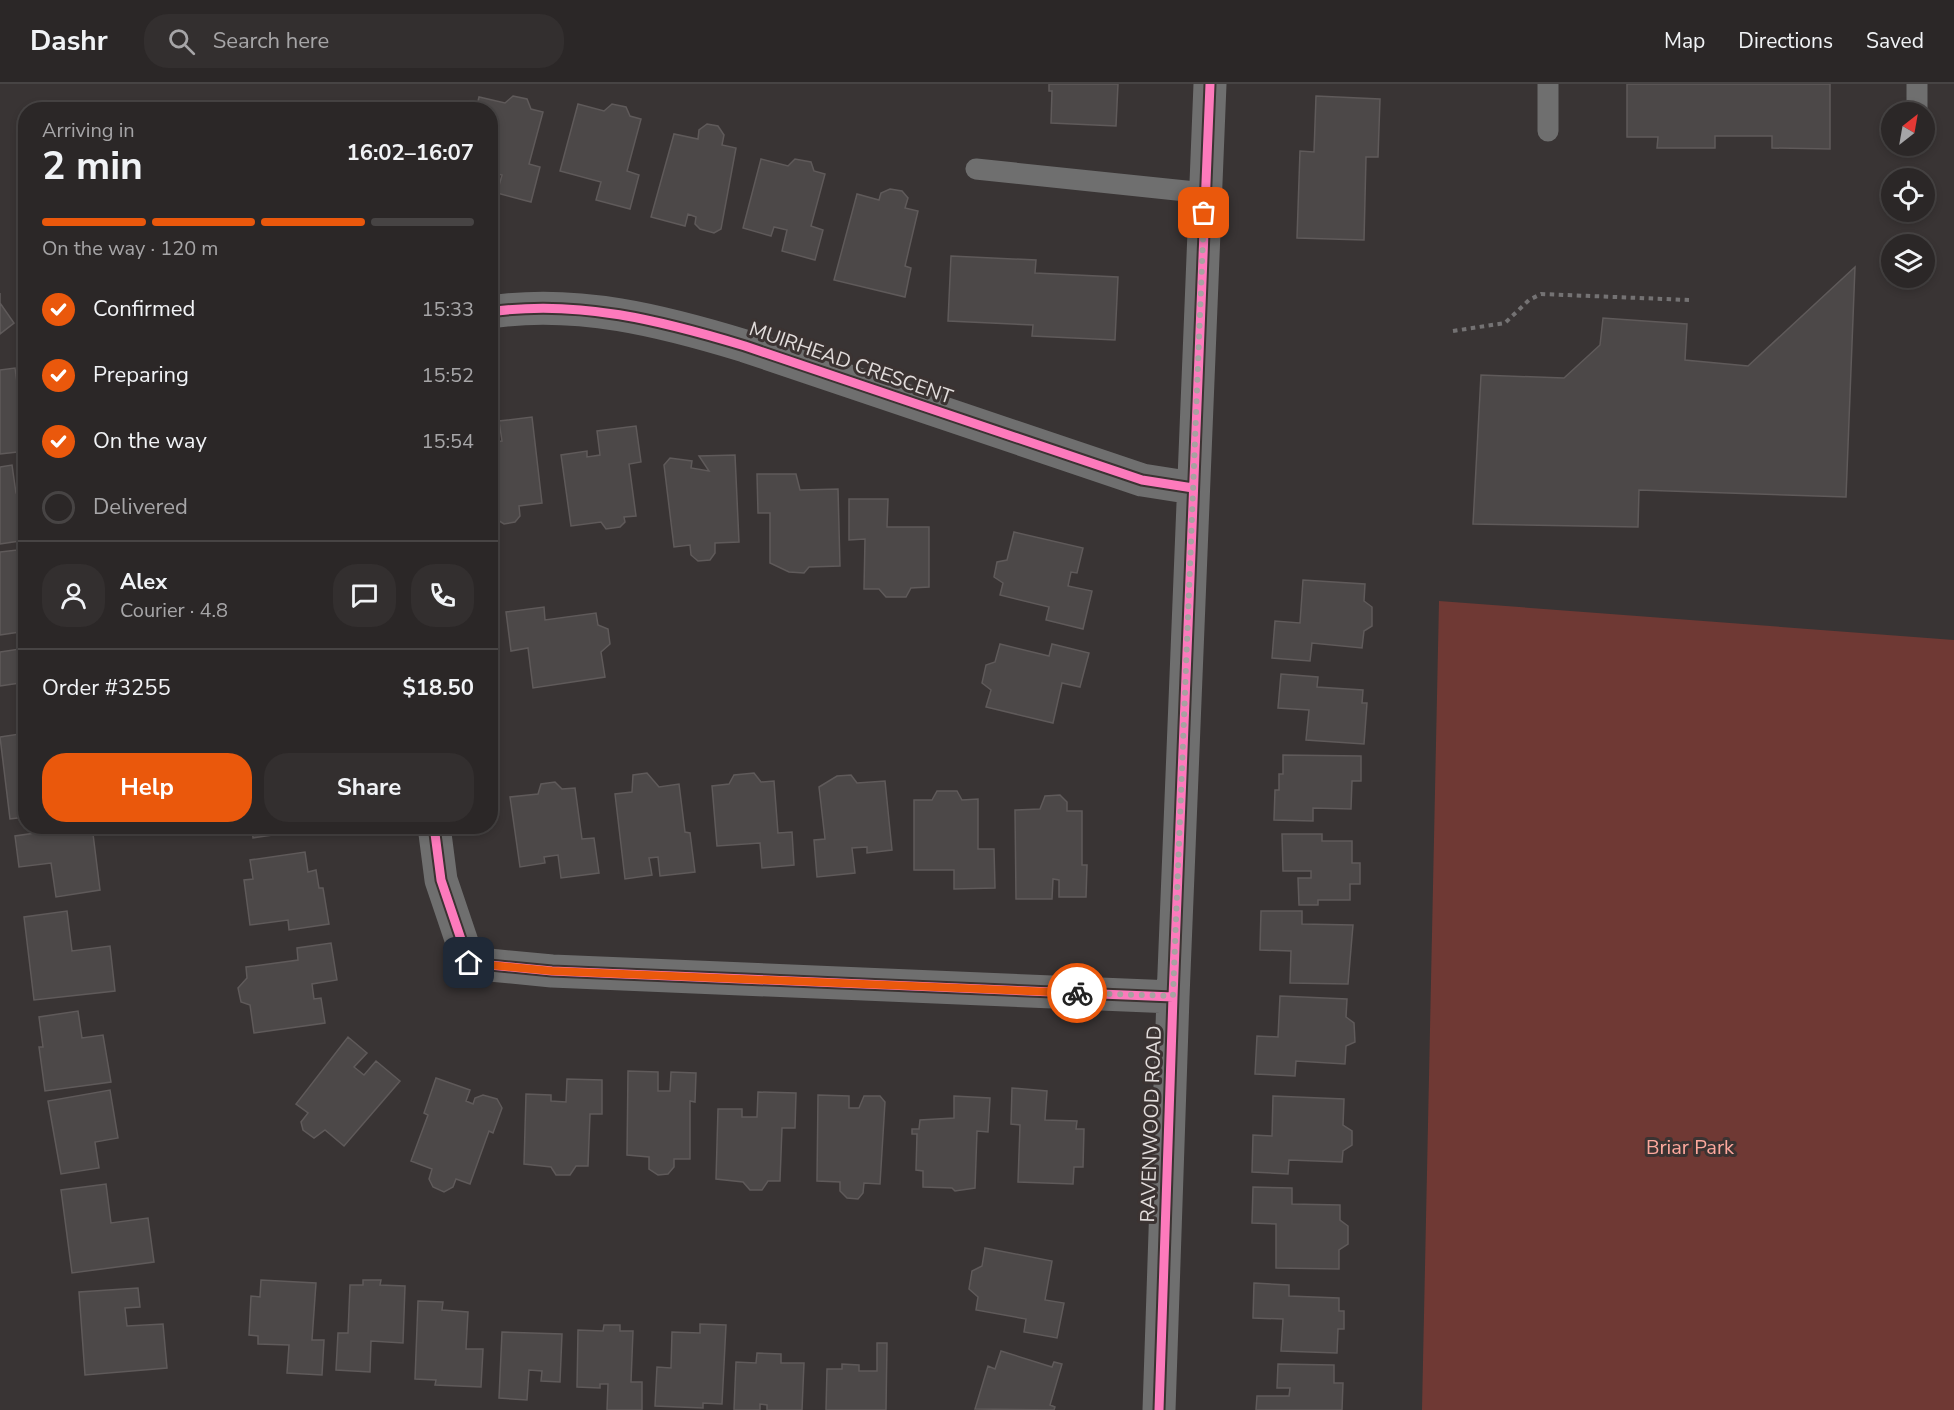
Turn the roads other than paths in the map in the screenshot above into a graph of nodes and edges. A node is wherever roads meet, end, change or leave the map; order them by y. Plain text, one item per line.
1 (1210, 84) edge
2 (1548, 84) edge
3 (1917, 84) edge
4 (1917, 102) edge
5 (1548, 131) dead end
6 (976, 169) dead end
7 (1205, 192) junction
8 (498, 312) edge
9 (1193, 488) junction
10 (435, 834) edge
11 (1173, 996) junction
12 (1159, 1410) edge

1 - 7 street, RAVENWOOD ROAD
2 - 5 lane
3 - 4 lane
6 - 7 lane
7 - 9 street, RAVENWOOD ROAD
8 - 9 street, MUIRHEAD CRESCENT
9 - 11 street, RAVENWOOD ROAD
10 - 11 street
11 - 12 street, RAVENWOOD ROAD

